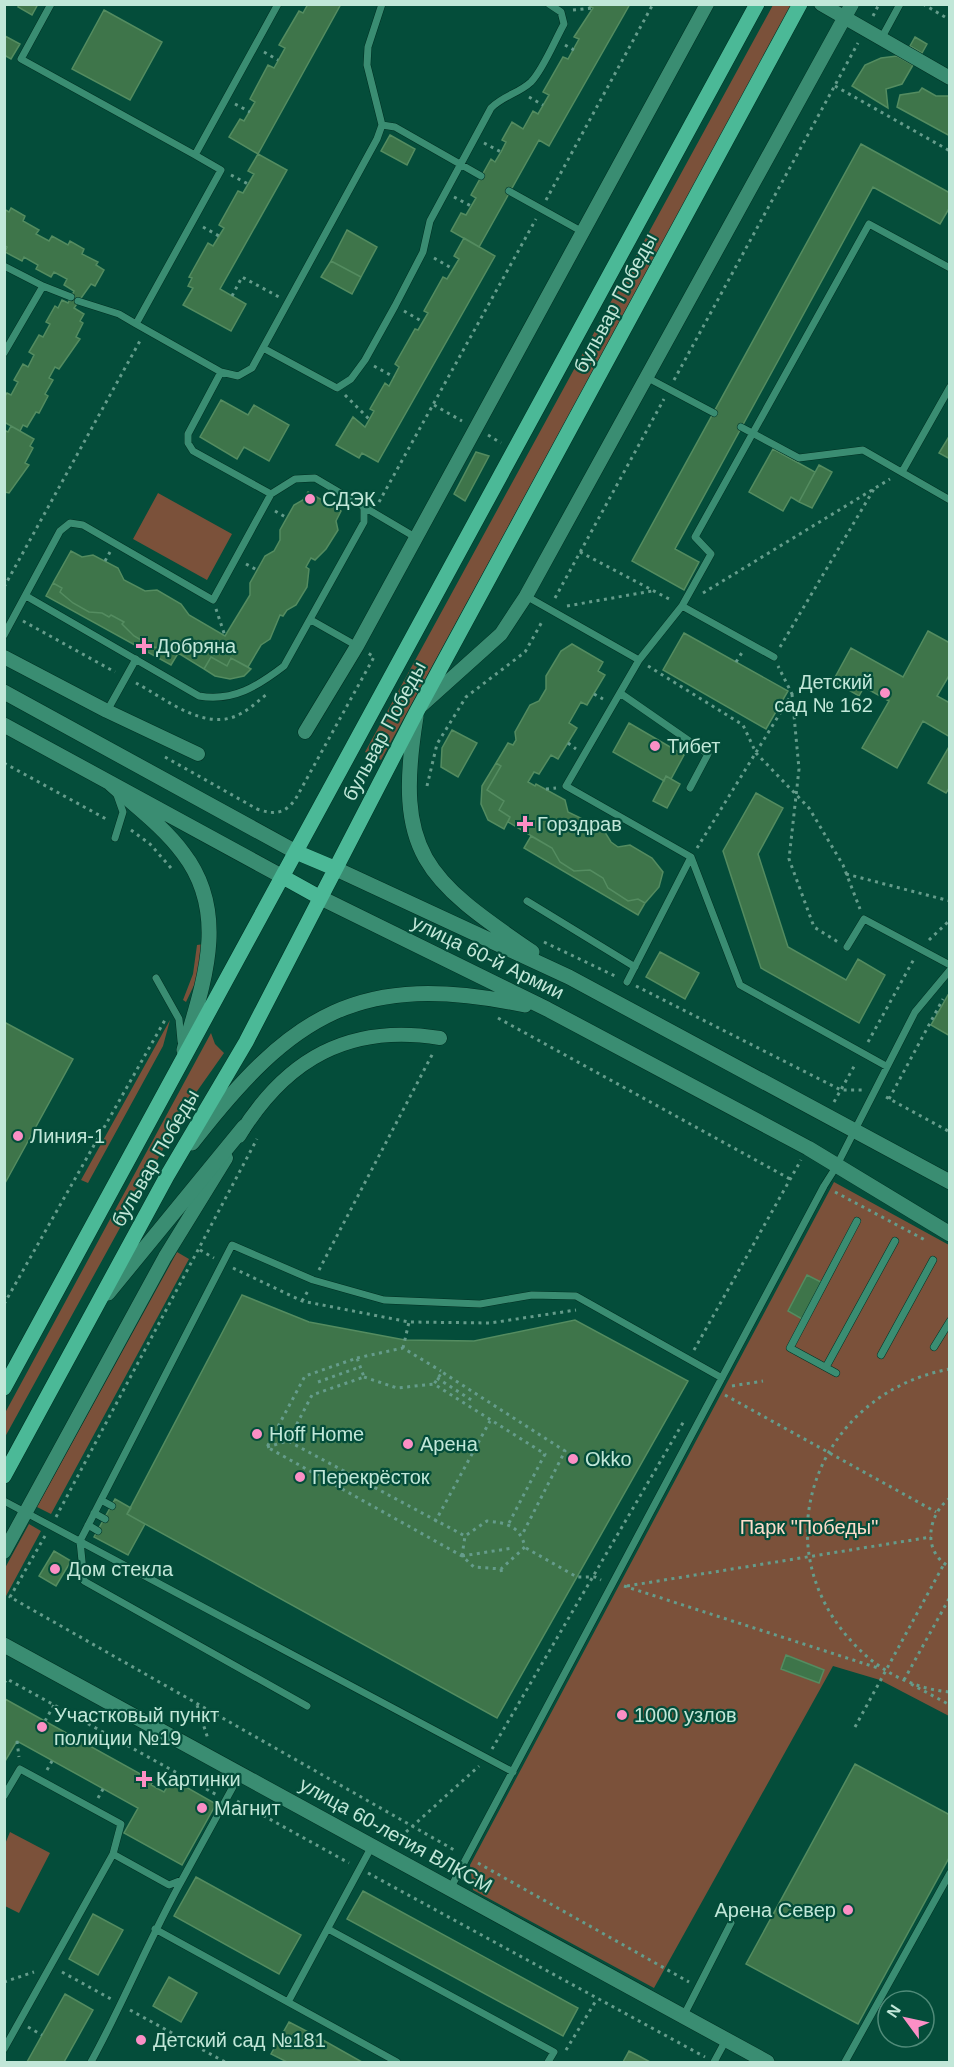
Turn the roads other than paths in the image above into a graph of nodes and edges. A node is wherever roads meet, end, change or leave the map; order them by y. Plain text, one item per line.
1 (51, 4) edge
2 (278, 4) edge
3 (382, 4) edge
4 (549, 4) edge
5 (707, 4) edge
6 (757, 4) edge
7 (800, 4) edge
8 (820, 4) edge
9 (852, 4) edge
10 (900, 4) edge
11 (845, 18) junction
12 (881, 39) junction
13 (950, 78) edge
14 (382, 125) junction
15 (195, 156) junction
16 (459, 164) junction
17 (481, 176) dead end
18 (509, 191) dead end
19 (581, 231) junction
20 (4, 266) edge
21 (950, 268) edge
22 (43, 286) junction
23 (71, 297) dead end
24 (78, 301) dead end
25 (136, 324) junction
26 (263, 348) junction
27 (4, 353) edge
28 (221, 372) junction
29 (648, 378) junction
30 (950, 387) edge
31 (714, 413) dead end
32 (741, 427) dead end
33 (751, 433) junction
34 (902, 472) junction
35 (271, 495) junction
36 (950, 500) edge
37 (364, 507) junction
38 (415, 537) junction
39 (26, 596) junction
40 (526, 596) junction
41 (682, 606) junction
42 (311, 620) junction
43 (4, 635) edge
44 (357, 646) junction
45 (4, 657) edge
46 (774, 657) road end
47 (136, 659) junction
48 (639, 660) junction
49 (4, 692) edge
50 (620, 693) junction
51 (418, 710) junction
52 (107, 711) junction
53 (4, 725) edge
54 (305, 732) dead end
55 (198, 754) dead end
56 (110, 783) junction
57 (690, 788) dead end
58 (115, 838) dead end
59 (296, 852) junction
60 (691, 857) junction
61 (334, 868) junction
62 (283, 877) junction
63 (319, 897) junction
64 (527, 901) dead end
65 (847, 947) road end
66 (950, 965) edge
67 (635, 967) junction
68 (950, 970) edge
69 (569, 977) junction
70 (156, 978) dead end
71 (627, 982) road end
72 (547, 1010) junction
73 (440, 1038) dead end
74 (886, 1066) junction
75 (178, 1070) junction
76 (244, 1127) junction
77 (855, 1130) junction
78 (836, 1167) junction
79 (166, 1176) junction
80 (950, 1182) edge
81 (857, 1221) dead end
82 (950, 1234) edge
83 (895, 1241) dead end
84 (933, 1260) dead end
85 (96, 1307) junction
86 (950, 1321) edge
87 (934, 1347) dead end
88 (881, 1355) dead end
89 (826, 1367) junction
90 (836, 1373) dead end
91 (7, 1377) edge
92 (722, 1378) junction
93 (4, 1476) edge
94 (100, 1500) junction
95 (4, 1501) edge
96 (112, 1506) dead end
97 (26, 1513) junction
98 (94, 1513) junction
99 (105, 1519) dead end
100 (88, 1525) junction
101 (98, 1531) dead end
102 (80, 1541) junction
103 (4, 1552) edge
104 (4, 1645) edge
105 (308, 1706) dead end
106 (513, 1772) junction
107 (240, 1774) junction
108 (4, 1796) edge
109 (378, 1849) junction
110 (113, 1854) junction
111 (950, 1873) edge
112 (182, 1880) junction
113 (450, 1889) junction
114 (731, 1923) dead end
115 (155, 1929) junction
116 (328, 1929) junction
117 (288, 2002) junction
118 (683, 2017) junction
119 (726, 2040) junction
120 (4, 2049) edge
121 (91, 2062) edge
122 (397, 2062) edge
123 (548, 2062) edge
124 (714, 2062) edge
125 (767, 2062) edge
126 (845, 2062) edge

1 - 15 lane
2 - 15 lane
3 - 14 lane
4 - 16 lane
5 - 19 street
6 - 59 main road, бульвар Победы
7 - 51 main road, бульвар Победы
8 - 11 street
9 - 11 street
10 - 12 lane
11 - 12 street
11 - 29 street
12 - 13 street
14 - 16 lane
14 - 26 lane
15 - 25 lane
16 - 17 lane
16 - 26 lane
18 - 19 lane
19 - 38 street
20 - 22 lane
21 - 33 lane
22 - 23 lane
22 - 27 lane
24 - 25 lane
25 - 28 lane
26 - 28 lane
28 - 35 lane
29 - 31 lane
29 - 40 street
30 - 34 lane
32 - 33 lane
33 - 34 lane
33 - 41 lane
34 - 36 lane
35 - 37 lane
35 - 39 lane
37 - 38 lane
37 - 42 lane
38 - 44 street
39 - 43 lane
39 - 47 lane
40 - 48 lane
40 - 51 street
41 - 46 lane
41 - 48 lane
42 - 44 lane
42 - 47 lane
44 - 54 street
45 - 52 street
47 - 52 lane
48 - 50 lane
49 - 59 main road, улица 60-й Армии
50 - 57 lane
50 - 60 lane
51 - 61 main road, бульвар Победы
51 - 69 main road
52 - 55 street
53 - 56 main road, улица 60-й Армии
56 - 58 lane
56 - 62 main road, улица 60-й Армии
56 - 75 main road
59 - 61 main road, улица 60-й Армии
59 - 62 main road, бульвар Победы
60 - 67 lane
60 - 74 lane
61 - 63 main road, бульвар Победы
61 - 69 main road, улица 60-й Армии
62 - 63 main road, улица 60-й Армии
62 - 75 main road, бульвар Победы
63 - 72 main road, улица 60-й Армии
63 - 79 main road, бульвар Победы
64 - 67 lane
65 - 66 lane
67 - 71 lane
68 - 74 lane
69 - 77 main road, улица 60-й Армии
70 - 75 lane
72 - 78 main road, улица 60-й Армии
72 - 79 main road
73 - 76 street
74 - 77 lane
75 - 91 main road, бульвар Победы
76 - 85 main road
76 - 97 street
77 - 78 lane
77 - 80 main road, улица 60-й Армии
78 - 82 main road, улица 60-й Армии
78 - 92 lane
79 - 85 main road, бульвар Победы
81 - 89 lane
83 - 89 lane
84 - 88 lane
85 - 93 main road, бульвар Победы
86 - 87 lane
89 - 90 lane
92 - 94 lane
92 - 106 lane
94 - 96 lane
94 - 98 lane
95 - 97 lane
97 - 102 lane
97 - 103 street
98 - 99 lane
98 - 100 lane
100 - 101 lane
100 - 102 lane
102 - 105 lane
102 - 106 lane
104 - 107 main road, улица 60-летия ВЛКСМ
106 - 113 lane
107 - 109 main road, улица 60-летия ВЛКСМ
107 - 112 lane
108 - 110 lane
109 - 113 main road, улица 60-летия ВЛКСМ
109 - 116 lane
110 - 112 lane
110 - 120 lane
111 - 126 lane
112 - 115 lane
113 - 118 main road, улица 60-летия ВЛКСМ
114 - 118 lane
115 - 117 lane
115 - 121 lane
116 - 117 lane
116 - 123 lane
117 - 122 lane
118 - 119 main road, улица 60-летия ВЛКСМ
119 - 124 lane
119 - 125 main road, улица 60-летия ВЛКСМ

